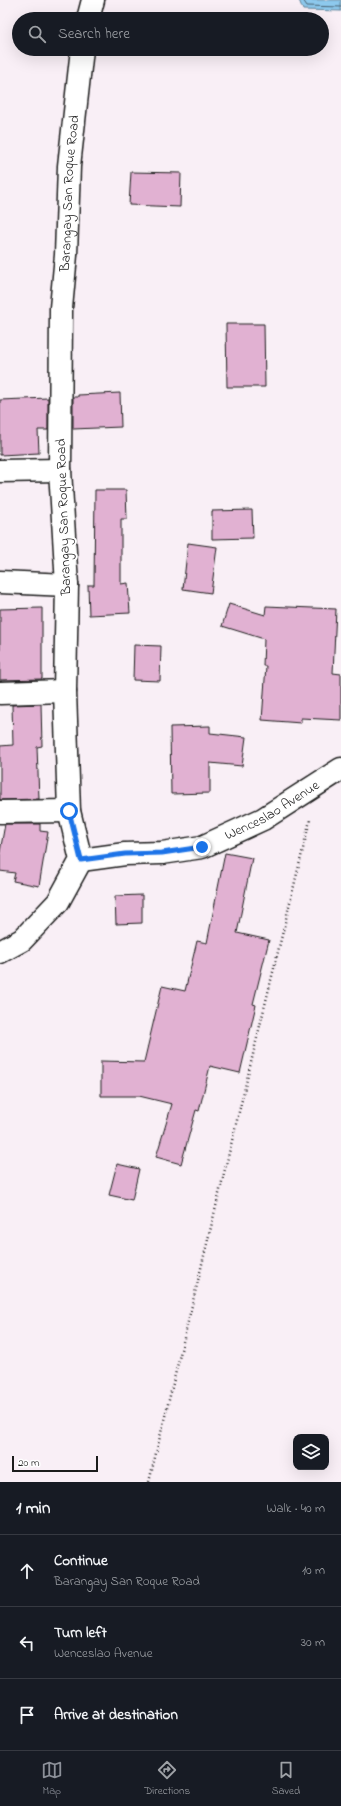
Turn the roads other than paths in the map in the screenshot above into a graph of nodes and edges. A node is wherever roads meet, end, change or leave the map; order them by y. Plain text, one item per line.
1 (93, 0) edge
2 (90, 12) edge
3 (81, 56) edge
4 (60, 470) junction
5 (0, 471) edge
6 (0, 582) edge
7 (67, 585) junction
8 (65, 691) junction
9 (0, 693) edge
10 (341, 769) edge
11 (69, 811) junction
12 (0, 812) edge
13 (81, 860) junction
14 (0, 952) edge

1 - 2 street
3 - 4 street, Barangay San Roque Road
4 - 5 street
4 - 7 street, Barangay San Roque Road
6 - 7 street
7 - 8 street, Barangay San Roque Road
8 - 9 street
8 - 11 street, Barangay San Roque Road
10 - 13 street, Wenceslao Avenue
11 - 12 street
11 - 13 street, Barangay San Roque Road
13 - 14 street

